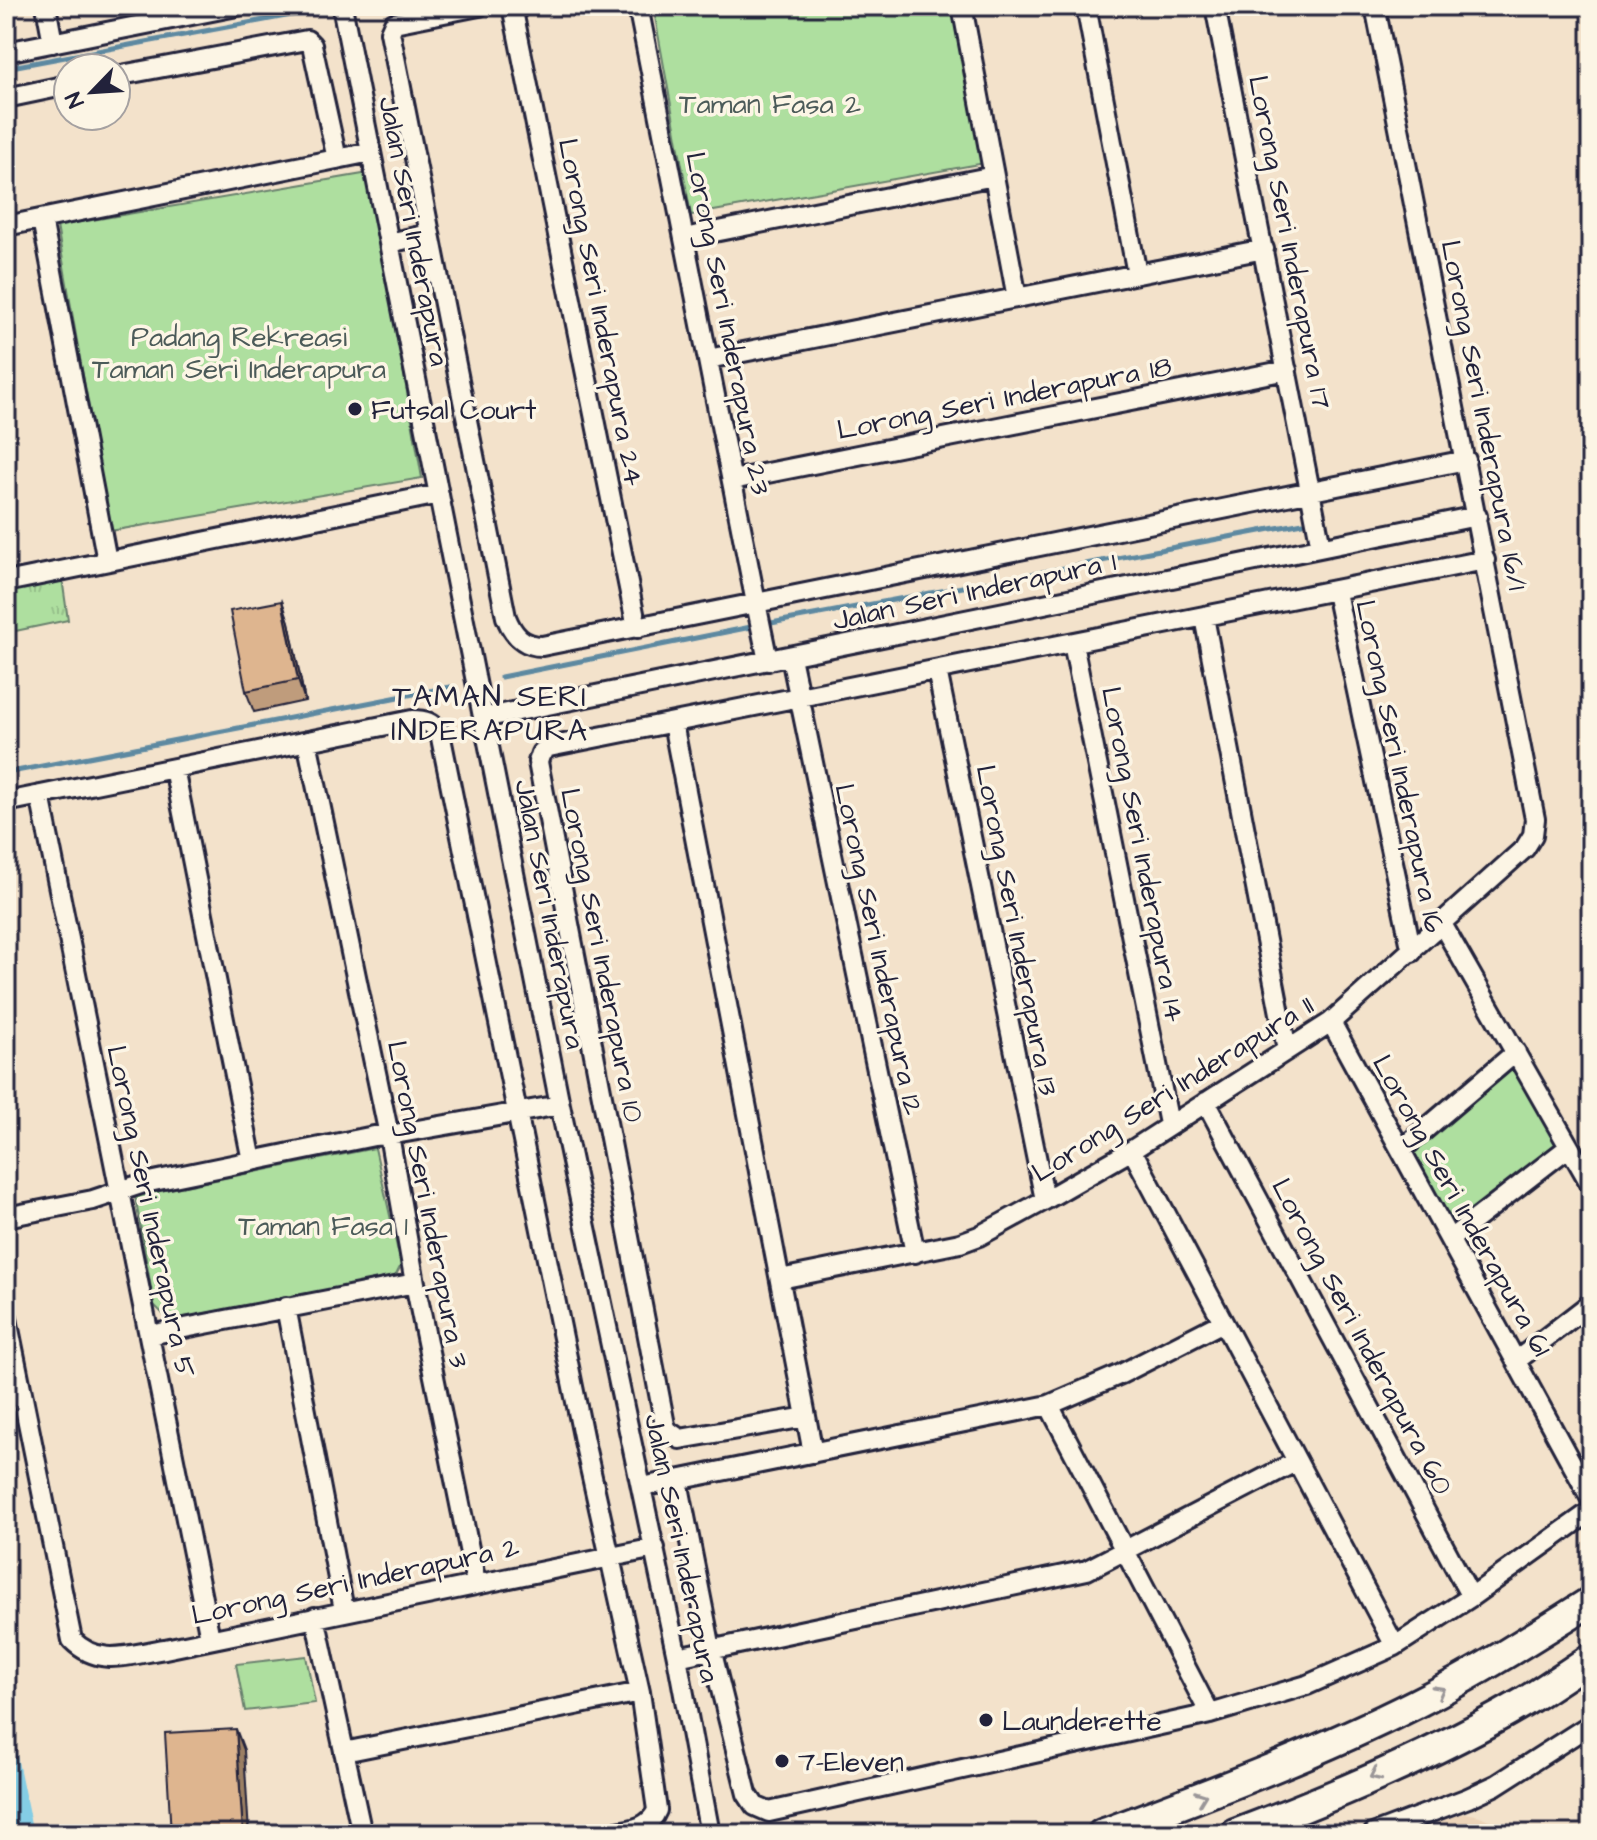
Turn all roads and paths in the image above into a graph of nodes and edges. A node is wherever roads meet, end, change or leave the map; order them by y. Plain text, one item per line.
1 (46, 6) edge
2 (237, 6) edge
3 (342, 6) edge
4 (479, 6) edge
5 (512, 6) edge
6 (638, 6) edge
7 (962, 6) edge
8 (1086, 6) edge
9 (1215, 6) edge
10 (1375, 6) edge
11 (171, 12) edge
12 (53, 43) junction
13 (6, 52) edge
14 (132, 73) edge
15 (52, 88) edge
16 (6, 98) edge
17 (371, 152) junction
18 (337, 159) junction
19 (994, 176) junction
20 (42, 219) junction
21 (6, 226) edge
22 (429, 234) junction
23 (684, 238) junction
24 (389, 243) junction
25 (1264, 249) junction
26 (1137, 274) junction
27 (1017, 298) junction
28 (708, 359) junction
29 (1287, 370) junction
30 (1466, 460) junction
31 (732, 480) junction
32 (1311, 490) junction
33 (439, 494) junction
34 (1477, 516) junction
35 (1321, 547) junction
36 (1485, 560) junction
37 (107, 561) junction
38 (6, 582) edge
39 (1336, 592) junction
40 (758, 611) junction
41 (1204, 617) junction
42 (637, 628) junction
43 (1073, 643) junction
44 (767, 653) junction
45 (791, 657) junction
46 (937, 670) junction
47 (800, 698) junction
48 (483, 718) junction
49 (673, 723) junction
50 (307, 741) junction
51 (174, 768) junction
52 (40, 795) junction
53 (6, 802) edge
54 (1533, 835) joint
55 (1442, 924) junction
56 (1412, 952) junction
57 (1331, 1022) junction
58 (1287, 1050) junction
59 (1516, 1052) junction
60 (1206, 1102) junction
61 (560, 1105) junction
62 (519, 1113) junction
63 (1169, 1124) junction
64 (389, 1135) junction
65 (1569, 1147) junction
66 (1132, 1150) junction
67 (1401, 1150) junction
68 (252, 1161) junction
69 (1591, 1185) edge
70 (118, 1192) junction
71 (1045, 1200) junction
72 (6, 1217) edge
73 (1450, 1239) junction
74 (915, 1253) junction
75 (780, 1279) junction
76 (415, 1283) junction
77 (1591, 1303) edge
78 (286, 1307) junction
79 (6, 1314) edge
80 (1223, 1322) junction
81 (149, 1335) junction
82 (1516, 1361) junction
83 (1049, 1405) junction
84 (806, 1417) junction
85 (813, 1453) junction
86 (1297, 1461) junction
87 (678, 1481) junction
88 (642, 1487) junction
89 (1591, 1499) edge
90 (1591, 1511) edge
91 (655, 1548) junction
92 (1125, 1551) junction
93 (611, 1558) junction
94 (476, 1583) junction
95 (1471, 1597) junction
96 (1591, 1601) edge
97 (344, 1610) junction
98 (315, 1617) junction
99 (210, 1638) junction
100 (1395, 1646) junction
101 (711, 1649) junction
102 (677, 1657) junction
103 (1591, 1658) edge
104 (640, 1692) junction
105 (1210, 1714) junction
106 (1591, 1724) edge
107 (344, 1752) junction
108 (1278, 1825) edge
109 (709, 1833) edge
110 (362, 1834) edge
111 (605, 1834) edge
112 (1102, 1834) edge
113 (1235, 1834) edge
114 (1373, 1834) edge

1 - 12 street
2 - 11 street
3 - 17 street, Jalan Seri Inderapura
4 - 22 street
5 - 42 street, Lorong Seri Inderapura 24
6 - 23 street, Lorong Seri Inderapura 23
7 - 19 street
8 - 26 street
9 - 25 street, Lorong Seri Inderapura 17
10 - 30 street, Lorong Seri Inderapura 16/1
11 - 12 street
12 - 13 street
14 - 18 street
15 - 16 street
17 - 18 street
17 - 24 street, Jalan Seri Inderapura
18 - 20 street
19 - 23 street
19 - 27 street
20 - 21 street
20 - 37 street
22 - 24 street
22 - 42 street
23 - 28 street, Lorong Seri Inderapura 23
24 - 33 street, Jalan Seri Inderapura
25 - 26 street
25 - 29 street, Lorong Seri Inderapura 17
26 - 27 street
27 - 28 street
28 - 31 street, Lorong Seri Inderapura 23
29 - 31 street, Lorong Seri Inderapura 18
29 - 32 street, Lorong Seri Inderapura 17
30 - 32 street
30 - 34 street, Lorong Seri Inderapura 16/1
31 - 40 street, Lorong Seri Inderapura 23
32 - 35 street, Lorong Seri Inderapura 17
32 - 40 street
33 - 37 street
33 - 48 street, Jalan Seri Inderapura
34 - 35 street, Jalan Seri Inderapura 1
34 - 36 street, Lorong Seri Inderapura 16/1
35 - 45 street, Jalan Seri Inderapura 1
36 - 39 street
36 - 54 street, Lorong Seri Inderapura 16/1
37 - 38 street
39 - 41 street
39 - 56 street, Lorong Seri Inderapura 16
40 - 42 street
40 - 44 street, Lorong Seri Inderapura 23
41 - 43 street
41 - 58 street
43 - 46 street
43 - 63 street, Lorong Seri Inderapura 14
44 - 45 street, Jalan Seri Inderapura 1
44 - 48 street, Jalan Seri Inderapura 1
45 - 47 street, Lorong Seri Inderapura 12
46 - 47 street
46 - 71 street, Lorong Seri Inderapura 13
47 - 49 street
47 - 74 street, Lorong Seri Inderapura 12
48 - 61 street, Jalan Seri Inderapura
49 - 75 street
49 - 84 street, Lorong Seri Inderapura 10
50 - 51 street
50 - 62 street
50 - 64 street, Lorong Seri Inderapura 3
51 - 52 street
51 - 68 street
52 - 53 street
52 - 70 street, Lorong Seri Inderapura 5
54 - 55 street, Lorong Seri Inderapura 11
55 - 56 street, Lorong Seri Inderapura 11
55 - 59 street
56 - 57 street, Lorong Seri Inderapura 11
57 - 58 street, Lorong Seri Inderapura 11
57 - 67 street, Lorong Seri Inderapura 61
58 - 60 street, Lorong Seri Inderapura 11
59 - 65 street
59 - 67 street
60 - 63 street, Lorong Seri Inderapura 11
60 - 95 street, Lorong Seri Inderapura 60
61 - 62 street
61 - 88 street, Jalan Seri Inderapura
62 - 64 street
62 - 93 street
63 - 66 street, Lorong Seri Inderapura 11
64 - 68 street
64 - 76 street, Lorong Seri Inderapura 3
65 - 69 street
65 - 73 street
66 - 71 street, Lorong Seri Inderapura 11
66 - 80 street
67 - 73 street, Lorong Seri Inderapura 61
68 - 70 street
70 - 72 street
70 - 81 street, Lorong Seri Inderapura 5
71 - 74 street, Lorong Seri Inderapura 11
73 - 82 street, Lorong Seri Inderapura 61
74 - 75 street, Lorong Seri Inderapura 11
75 - 84 street
76 - 78 street
76 - 94 street, Lorong Seri Inderapura 3
77 - 82 street
78 - 81 street
78 - 97 street
79 - 99 street, Lorong Seri Inderapura 2
80 - 83 street
80 - 86 street
81 - 99 street, Lorong Seri Inderapura 5
82 - 89 street, Lorong Seri Inderapura 61
83 - 85 street
83 - 92 street
84 - 85 street
85 - 87 street
86 - 92 street
86 - 100 street
87 - 88 street
87 - 101 street
88 - 91 street, Jalan Seri Inderapura
90 - 95 street
91 - 93 street, Lorong Seri Inderapura 2
91 - 102 street, Jalan Seri Inderapura
92 - 101 street
92 - 105 street
93 - 94 street, Lorong Seri Inderapura 2
93 - 104 street
94 - 97 street, Lorong Seri Inderapura 2
95 - 100 street
112 -> 96 highway
97 - 98 street, Lorong Seri Inderapura 2
98 - 99 street, Lorong Seri Inderapura 2
98 - 107 street
100 - 105 street
101 - 102 street
101 - 105 street
102 - 109 street, Jalan Seri Inderapura
103 -> 108 highway
104 - 107 street
104 - 111 street
106 - 114 street
107 - 110 street
108 - 113 highway

